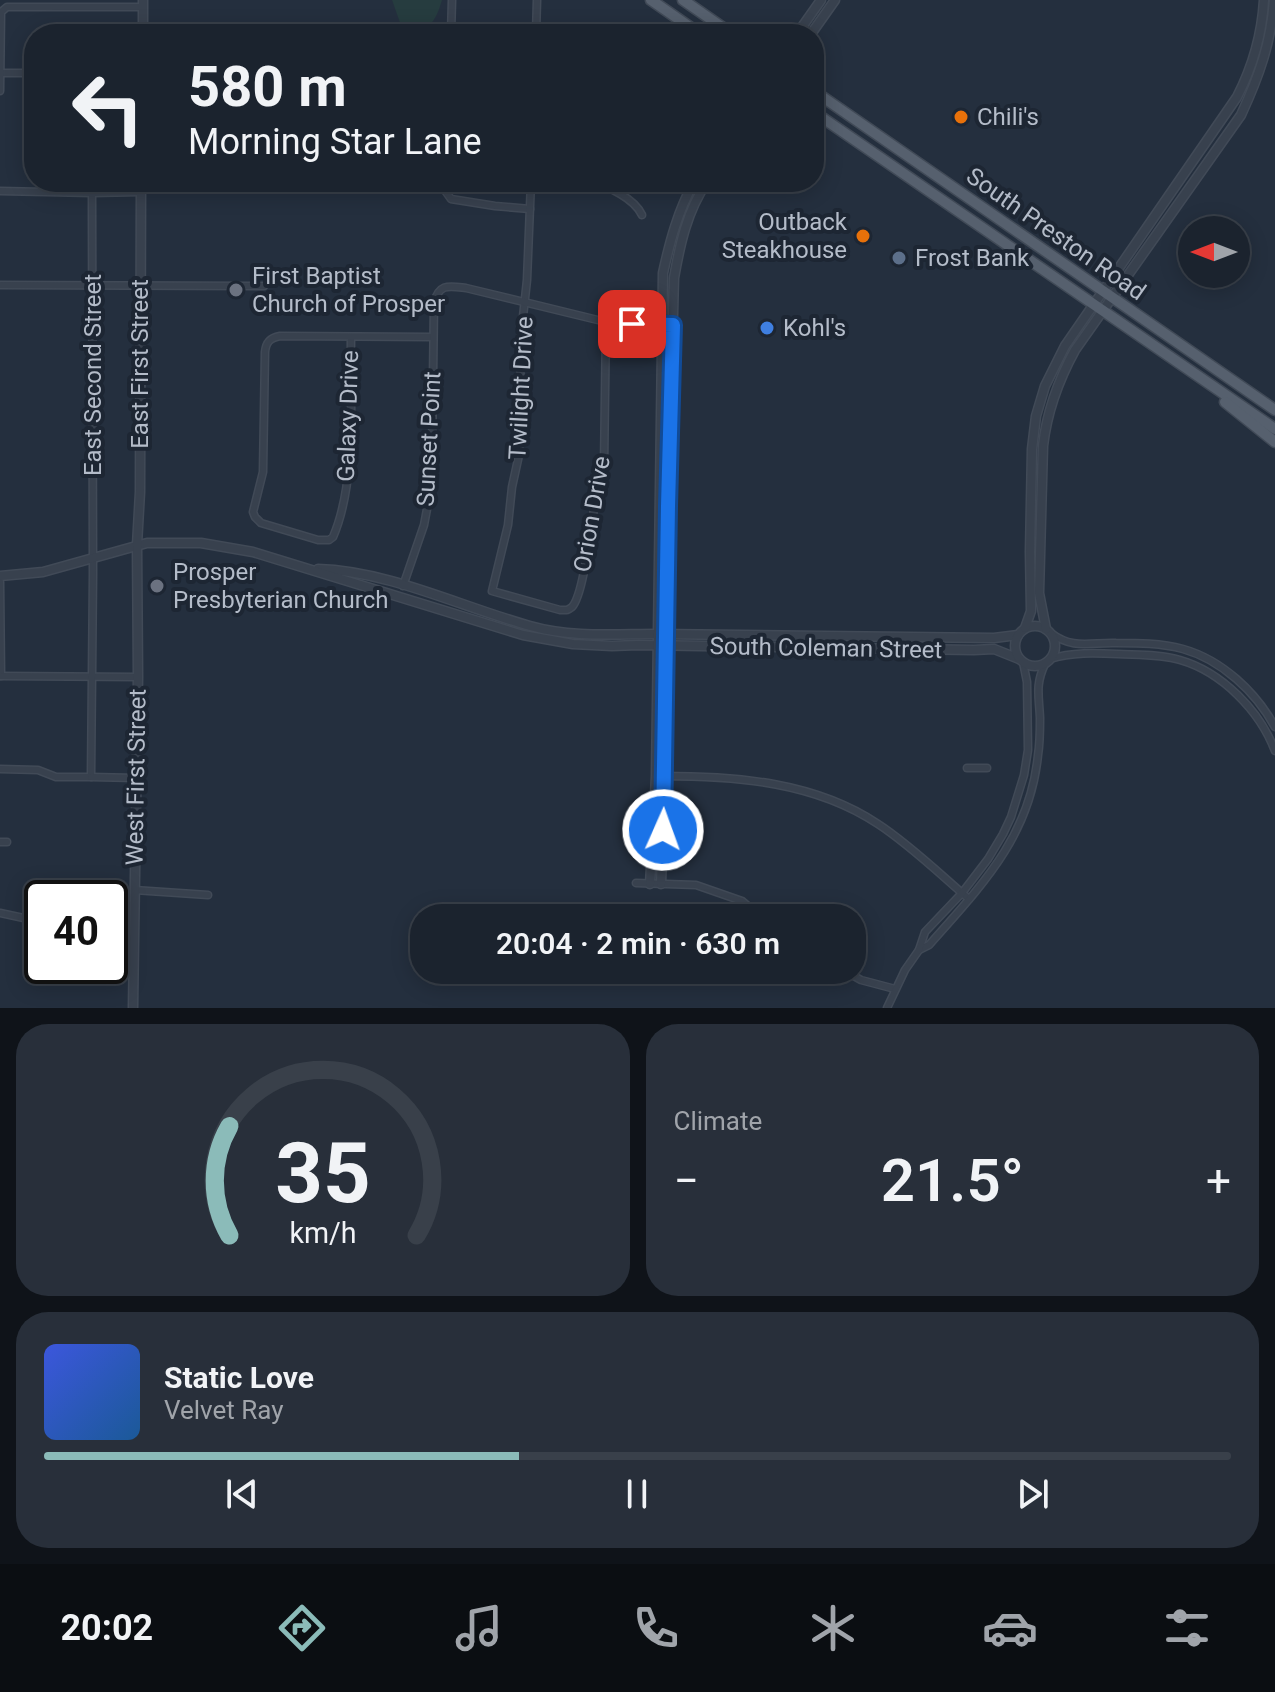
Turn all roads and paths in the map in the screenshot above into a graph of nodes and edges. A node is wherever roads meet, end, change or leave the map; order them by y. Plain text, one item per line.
1 (452, 0) edge
2 (537, 0) edge
3 (651, 0) edge
4 (683, 0) edge
5 (821, 0) edge
6 (835, 0) edge
7 (1264, 0) edge
8 (1274, 0) edge
9 (143, 3) edge
10 (143, 24) edge
11 (451, 24) edge
12 (536, 24) edge
13 (686, 24) edge
14 (718, 24) edge
15 (804, 24) edge
16 (818, 24) edge
17 (1258, 38) junction
18 (1269, 40) junction
19 (1, 73) edge
20 (24, 73) edge
21 (0, 91) edge
22 (824, 98) edge
23 (824, 119) edge
24 (1178, 185) junction
25 (0, 191) edge
26 (1186, 191) junction
27 (24, 192) edge
28 (46, 192) edge
29 (100, 192) edge
30 (141, 192) edge
31 (447, 192) edge
32 (531, 192) edge
33 (613, 192) edge
34 (688, 192) edge
35 (700, 192) edge
36 (92, 193) junction
37 (530, 209) junction
38 (642, 215) dead end
39 (0, 285) edge
40 (141, 285) junction
41 (264, 286) dead end
42 (93, 287) junction
43 (1108, 294) junction
44 (525, 303) junction
45 (1098, 308) junction
46 (606, 322) junction
47 (662, 324) junction
48 (673, 325) junction
49 (351, 337) junction
50 (433, 337) junction
51 (1194, 374) junction
52 (1225, 375) junction
53 (1275, 401) edge
54 (1275, 410) edge
55 (1275, 429) edge
56 (1275, 442) edge
57 (664, 506) junction
58 (1030, 530) junction
59 (1041, 530) junction
60 (137, 545) junction
61 (93, 558) junction
62 (305, 569) junction
63 (0, 579) edge
64 (403, 586) junction
65 (399, 598) junction
66 (571, 608) joint
67 (1049, 631) junction
68 (1021, 632) junction
69 (662, 634) junction
70 (803, 636) junction
71 (949, 637) junction
72 (1114, 643) junction
73 (662, 646) junction
74 (802, 648) junction
75 (949, 650) junction
76 (1114, 654) junction
77 (1021, 660) junction
78 (1048, 661) junction
79 (0, 676) edge
80 (92, 676) junction
81 (138, 677) junction
82 (1275, 727) edge
83 (1275, 751) edge
84 (967, 768) dead end
85 (987, 768) dead end
86 (0, 769) edge
87 (660, 776) junction
88 (91, 777) junction
89 (136, 778) junction
90 (636, 883) dead end
91 (650, 884) junction
92 (661, 884) junction
93 (134, 890) junction
94 (962, 893) junction
95 (208, 895) dead end
96 (969, 899) junction
97 (746, 904) edge
98 (0, 913) edge
99 (24, 918) edge
100 (128, 940) edge
101 (133, 941) junction
102 (919, 950) junction
103 (866, 981) edge
104 (895, 989) junction
105 (133, 1008) edge
106 (887, 1008) edge

1 - 11 street
2 - 12 street
3 - 13 main road
4 - 14 main road
5 - 15 street
6 - 16 street
7 - 17 street
8 - 18 street
9 - 10 street
9 - 19 street
17 - 18 street
17 - 24 street
18 - 26 street
19 - 20 street
19 - 21 street
22 - 43 main road, South Preston Road
23 - 45 main road, South Preston Road
24 - 26 street
24 - 43 street
25 - 27 street
26 - 43 street
28 - 36 street
29 - 36 street
30 - 40 street, East First Street
31 - 37 street
32 - 37 street, Twilight Drive
33 - 38 street
34 - 47 street
35 - 48 street
36 - 42 street, East Second Street
37 - 44 street, Twilight Drive
39 - 42 street
40 - 41 street
40 - 42 street
40 - 60 street, East First Street
42 - 61 street, East Second Street
43 - 45 street
43 - 52 main road, South Preston Road
44 - 46 street
44 - 50 street, Sunset Point
44 - 66 street, Twilight Drive
45 - 51 main road, South Preston Road
45 - 58 street
45 - 59 street
46 - 47 street
46 - 66 street, Orion Drive
47 - 48 street
47 - 57 street
48 - 57 street
49 - 49 street, Galaxy Drive
49 - 50 street
50 - 64 street, Sunset Point
51 - 55 main road, South Preston Road
51 - 56 main road
52 - 53 main road
52 - 54 main road, South Preston Road
57 - 69 street
58 - 59 street
58 - 68 street
59 - 67 street
60 - 61 street, South Coleman Street
60 - 62 street, South Coleman Street
60 - 81 street, West First Street
61 - 63 street, South Coleman Street
61 - 80 street, East Second Street
62 - 64 street, South Coleman Street
62 - 65 street, South Coleman Street
63 - 79 street
64 - 65 street
64 - 69 street, South Coleman Street
65 - 73 street, South Coleman Street
67 - 68 street
67 - 72 street
67 - 78 street
68 - 71 street, South Coleman Street
68 - 77 street
69 - 70 street, South Coleman Street
69 - 73 street
70 - 71 street, South Coleman Street
70 - 74 street
71 - 75 street
72 - 76 street
72 - 82 street
73 - 74 street, South Coleman Street
73 - 87 street
74 - 75 street, South Coleman Street
75 - 77 street, South Coleman Street
76 - 78 street
76 - 83 street
77 - 78 street
77 - 94 street
78 - 96 street
79 - 80 street
80 - 81 street
80 - 88 street, East Second Street
81 - 89 street, West First Street
84 - 85 street
86 - 88 street
87 - 91 street
87 - 92 street
87 - 94 street
88 - 89 street
89 - 93 street, West First Street
90 - 91 street
91 - 92 street
92 - 97 street
93 - 95 street
93 - 101 street, West First Street
94 - 96 street
94 - 102 street
96 - 102 street
98 - 99 street
100 - 101 street
101 - 105 street, West First Street
102 - 104 street
103 - 104 street
104 - 106 street

